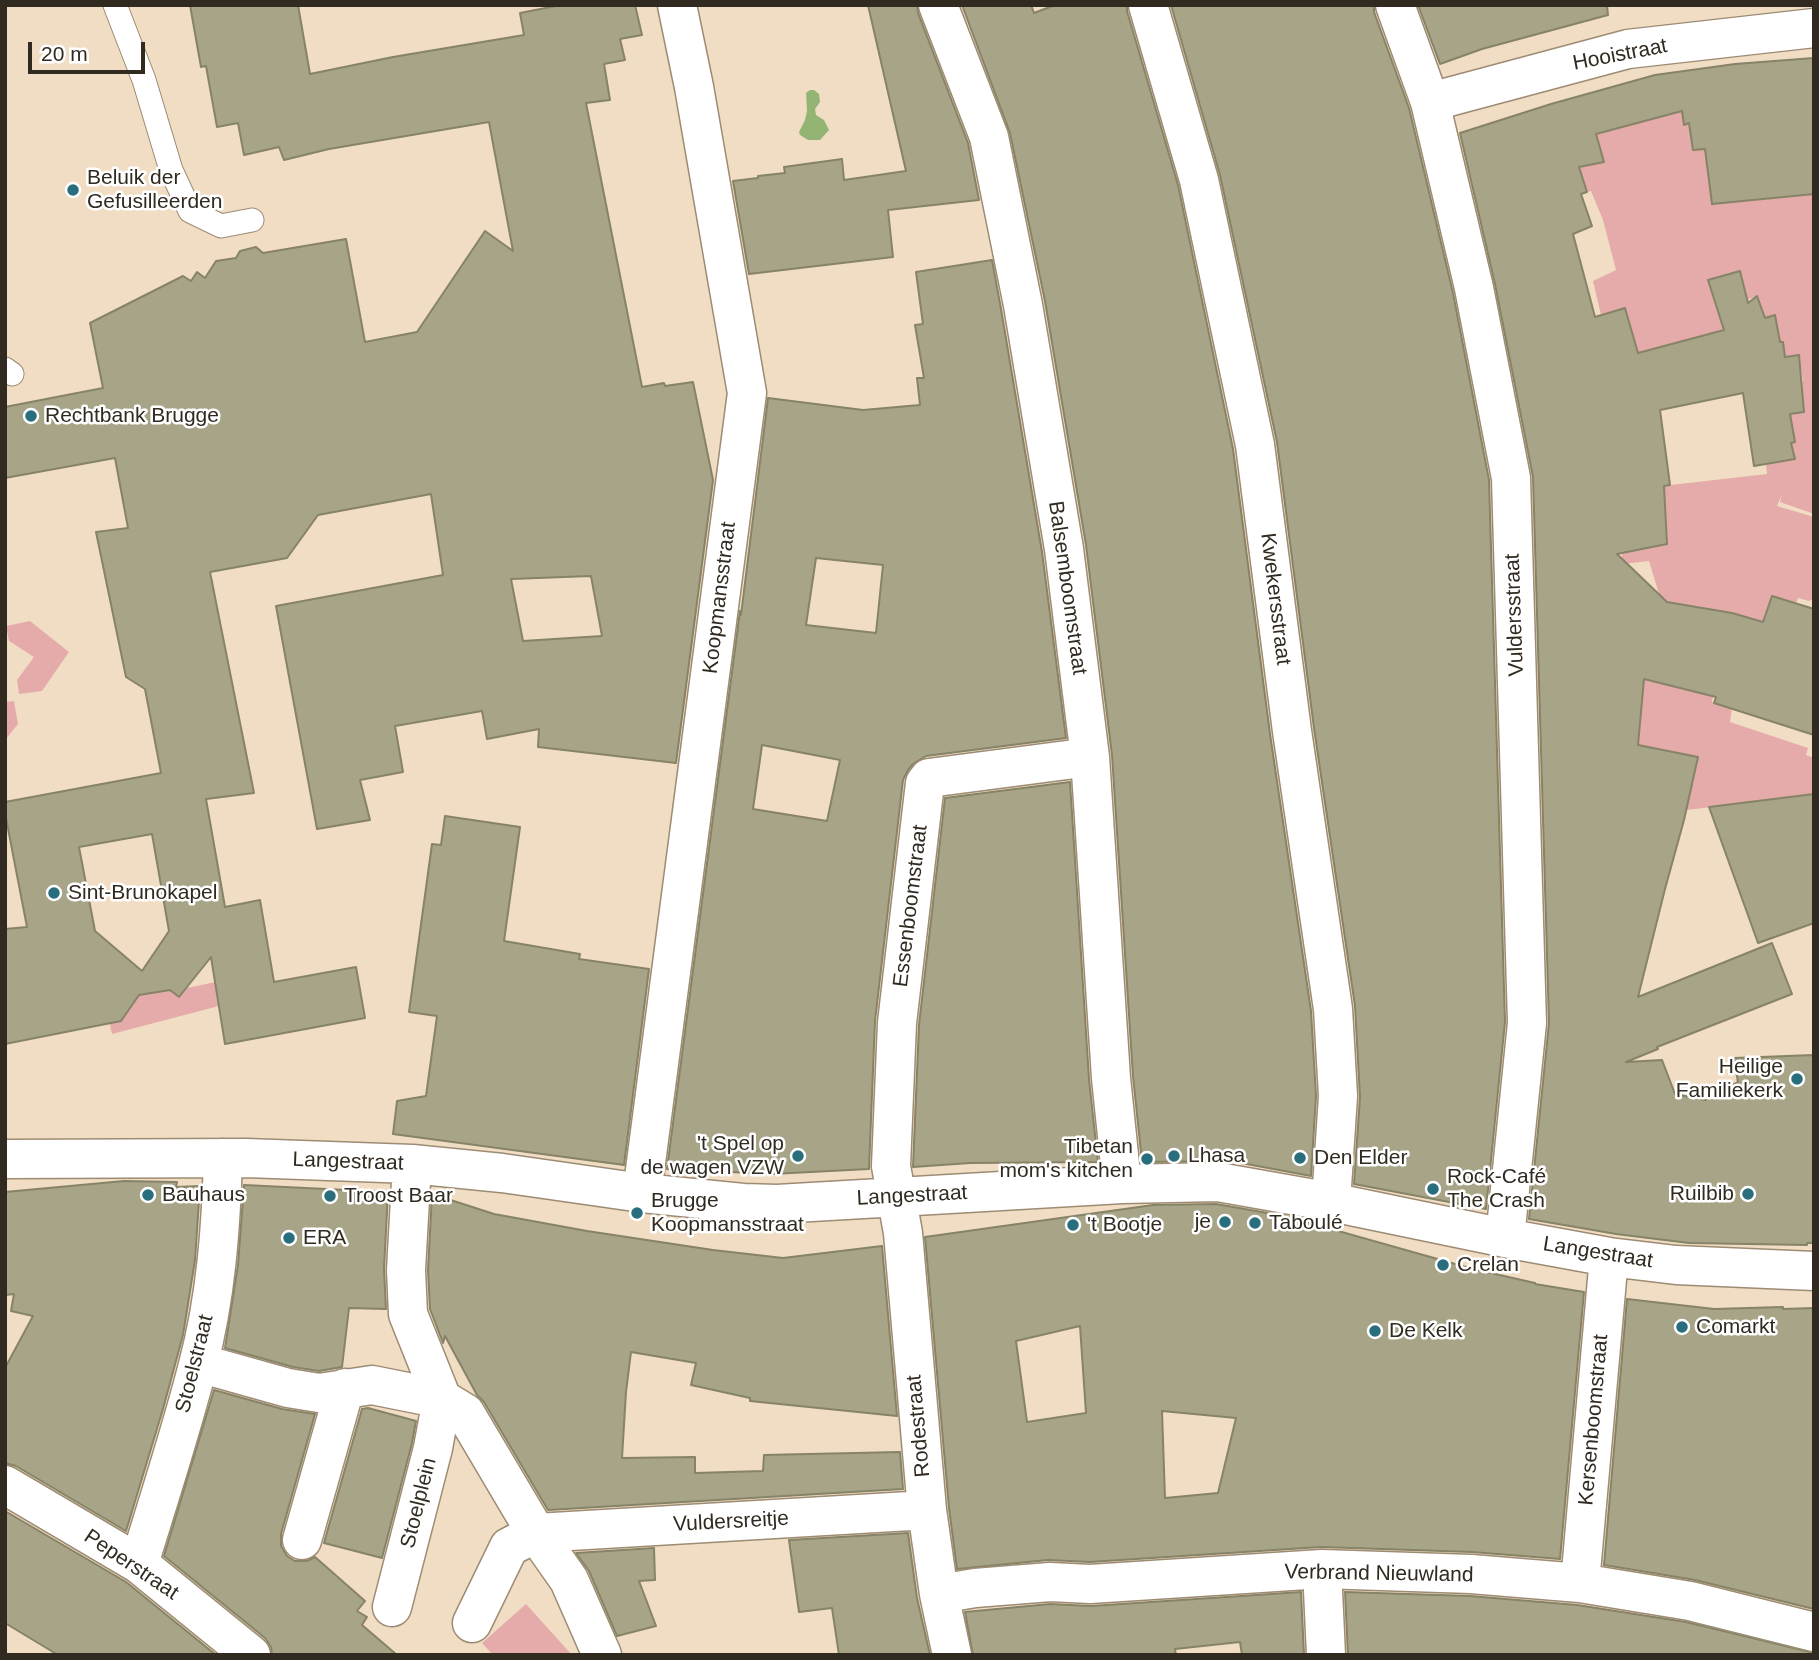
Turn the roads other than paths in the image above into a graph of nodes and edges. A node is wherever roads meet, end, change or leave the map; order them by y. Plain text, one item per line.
1 (115, 5) edge
2 (677, 5) edge
3 (938, 5) edge
4 (1148, 5) edge
5 (1395, 5) edge
6 (1814, 28) edge
7 (1430, 102) junction
8 (252, 220) dead end
9 (1090, 757) junction
10 (223, 1158) junction
11 (5, 1160) edge
12 (412, 1164) junction
13 (1122, 1184) junction
14 (642, 1193) junction
15 (896, 1196) junction
16 (1331, 1202) junction
17 (1505, 1238) junction
18 (1609, 1257) junction
19 (1814, 1271) edge
20 (199, 1363) junction
21 (345, 1388) junction
22 (442, 1399) junction
23 (5, 1485) edge
24 (927, 1510) junction
25 (536, 1533) junction
26 (302, 1540) dead end
27 (139, 1564) junction
28 (1322, 1569) junction
29 (1580, 1583) junction
30 (939, 1594) junction
31 (392, 1606) dead end
32 (472, 1623) dead end
33 (1814, 1632) edge
34 (251, 1655) edge
35 (602, 1655) edge
36 (952, 1655) edge
37 (1326, 1655) edge

1 - 8 lane
2 - 14 street, Koopmansstraat
3 - 9 street, Balsemboomstraat
4 - 16 street, Kwekersstraat
5 - 7 street, Vuldersstraat
6 - 7 street, Hooistraat
7 - 17 street, Vuldersstraat
9 - 13 street, Balsemboomstraat
9 - 15 street, Essenboomstraat
10 - 11 street, Langestraat
10 - 12 street, Langestraat
10 - 20 street, Stoelstraat
12 - 14 street, Langestraat
12 - 22 street
13 - 15 street, Langestraat
13 - 16 street, Langestraat
14 - 15 street, Langestraat
15 - 24 street, Rodestraat
16 - 17 street, Langestraat
17 - 18 street, Langestraat
18 - 19 street, Langestraat
18 - 29 street, Kersenboomstraat
20 - 21 street
20 - 27 street, Stoelstraat
21 - 22 street
21 - 26 street
22 - 25 street
22 - 31 street, Stoelplein
23 - 27 street, Peperstraat
24 - 25 street, Vuldersreitje
24 - 30 street, Rodestraat
25 - 32 street
25 - 35 street
27 - 34 street, Peperstraat
28 - 29 street, Verbrand Nieuwland
28 - 30 street, Verbrand Nieuwland
28 - 37 street
29 - 33 street, Verbrand Nieuwland
30 - 36 street, Rodestraat

